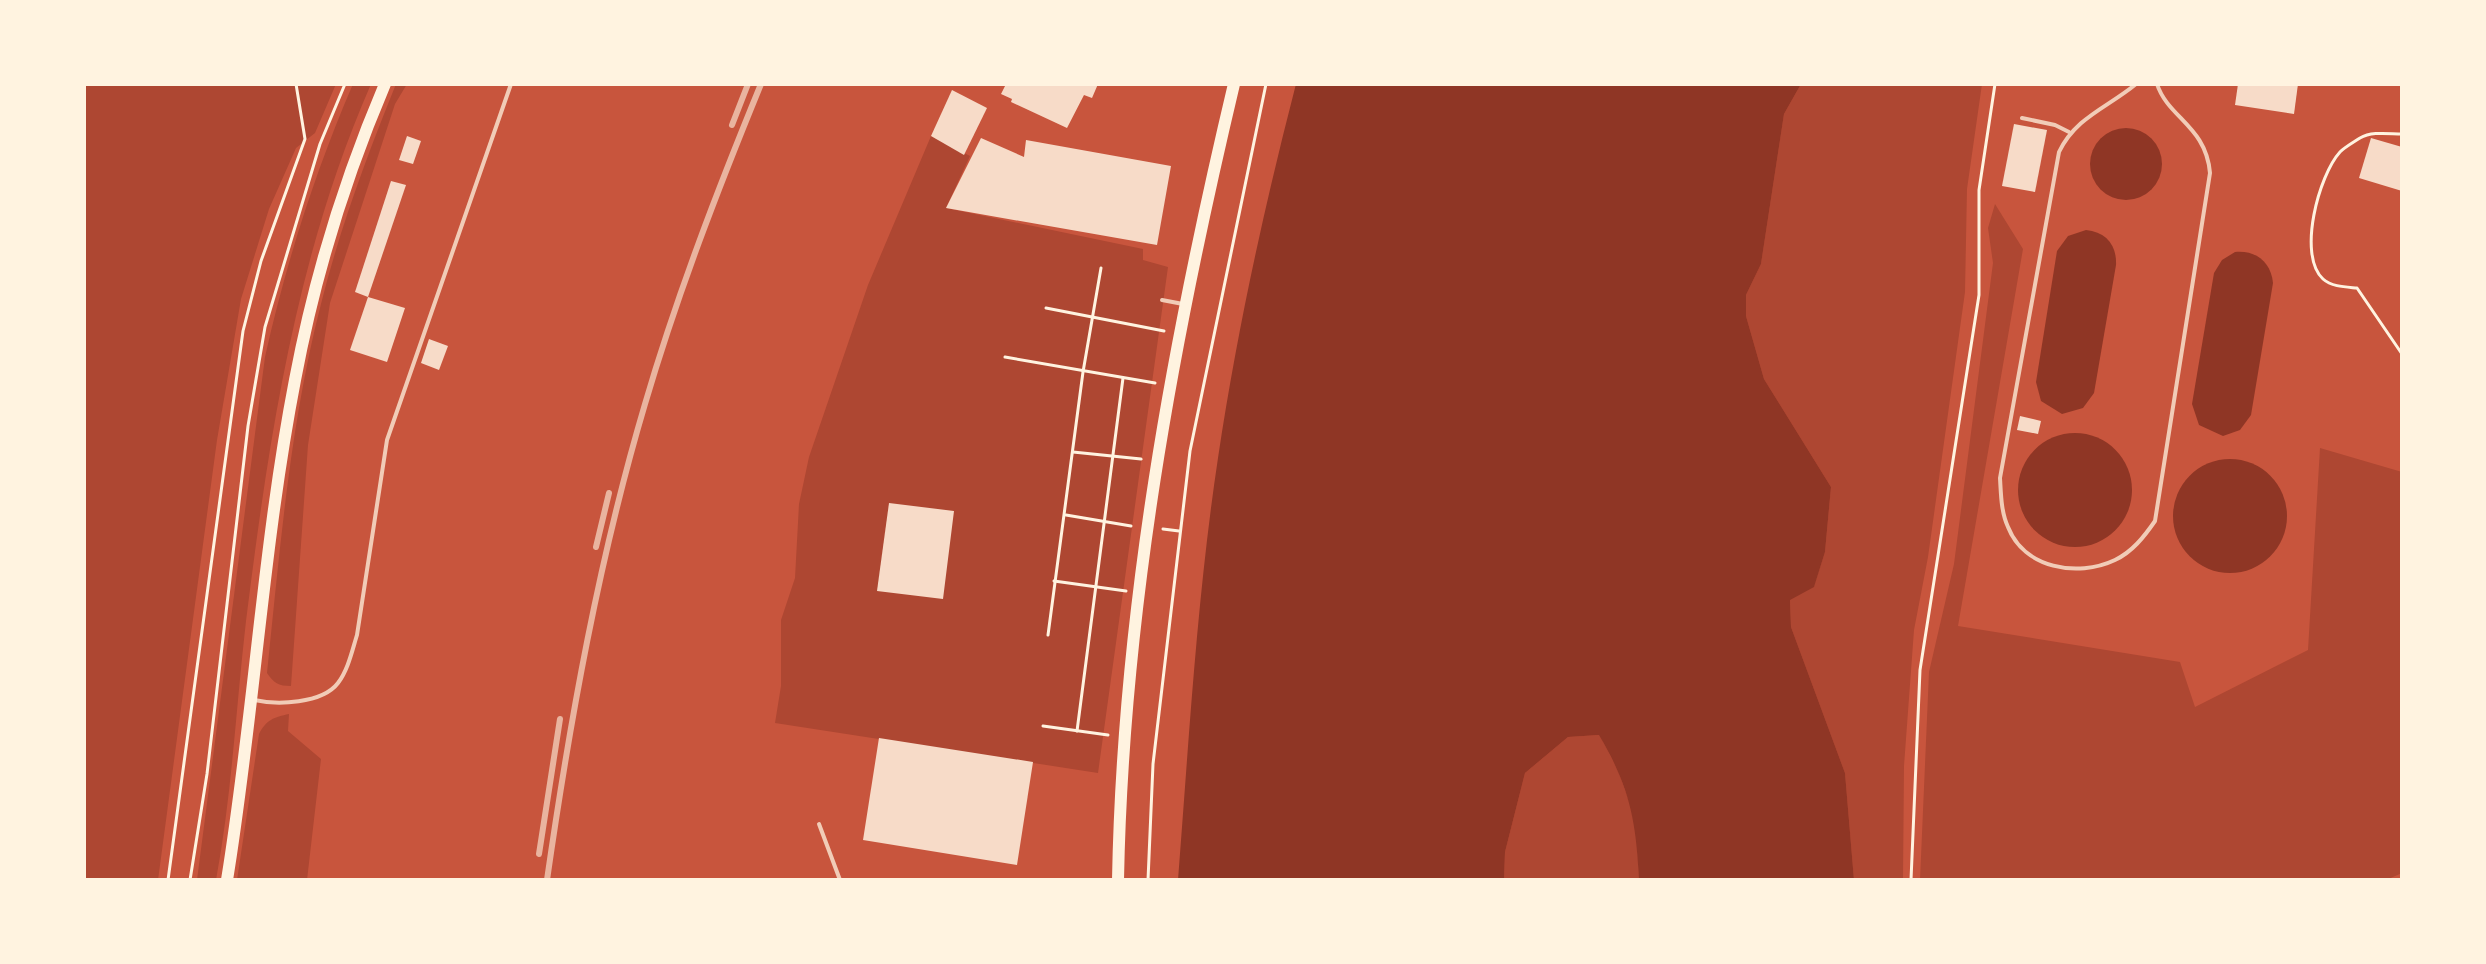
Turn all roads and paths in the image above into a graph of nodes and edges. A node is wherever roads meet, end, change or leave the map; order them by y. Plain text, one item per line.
1 (296, 84) edge
2 (345, 84) edge
3 (385, 84) edge
4 (511, 84) edge
5 (1234, 84) edge
6 (1266, 84) edge
7 (1995, 84) edge
8 (2136, 84) edge
9 (2157, 84) edge
10 (2022, 118) dead end
11 (2069, 132) junction
12 (2402, 134) edge
13 (1101, 268) dead end
14 (1162, 300) dead end
15 (1185, 305) junction
16 (1046, 308) dead end
17 (1093, 317) junction
18 (1169, 332) dead end
19 (2402, 354) edge
20 (1005, 357) dead end
21 (1083, 372) junction
22 (1123, 378) junction
23 (1159, 384) dead end
24 (1073, 452) junction
25 (1113, 457) junction
26 (1149, 460) dead end
27 (1066, 515) junction
28 (1104, 521) junction
29 (1149, 527) junction
30 (1179, 531) junction
31 (1054, 581) junction
32 (1096, 588) junction
33 (1130, 591) dead end
34 (1048, 635) dead end
35 (251, 700) junction
36 (1043, 726) dead end
37 (1077, 731) junction
38 (1116, 736) dead end
39 (819, 824) dead end
40 (168, 880) edge
41 (190, 880) edge
42 (227, 880) edge
43 (840, 880) edge
44 (1118, 880) edge
45 (1148, 880) edge
46 (1911, 880) edge

1 - 40 path
2 - 41 path
3 - 35 main road
4 - 35 lane
5 - 15 main road
6 - 30 path
7 - 46 path
8 - 11 lane
9 - 11 lane
10 - 11 lane
12 - 19 path
13 - 17 path
14 - 15 lane
15 - 29 main road
16 - 17 path
17 - 18 path
17 - 21 path
20 - 21 path
21 - 22 path
21 - 24 path
22 - 23 path
22 - 25 path
24 - 25 path
24 - 27 path
25 - 26 path
25 - 28 path
27 - 28 path
27 - 31 path
28 - 29 path
28 - 32 path
29 - 30 path
29 - 44 main road
30 - 45 path
31 - 32 path
31 - 34 path
32 - 33 path
32 - 37 path
35 - 42 main road
36 - 37 path
37 - 38 path
39 - 43 lane

